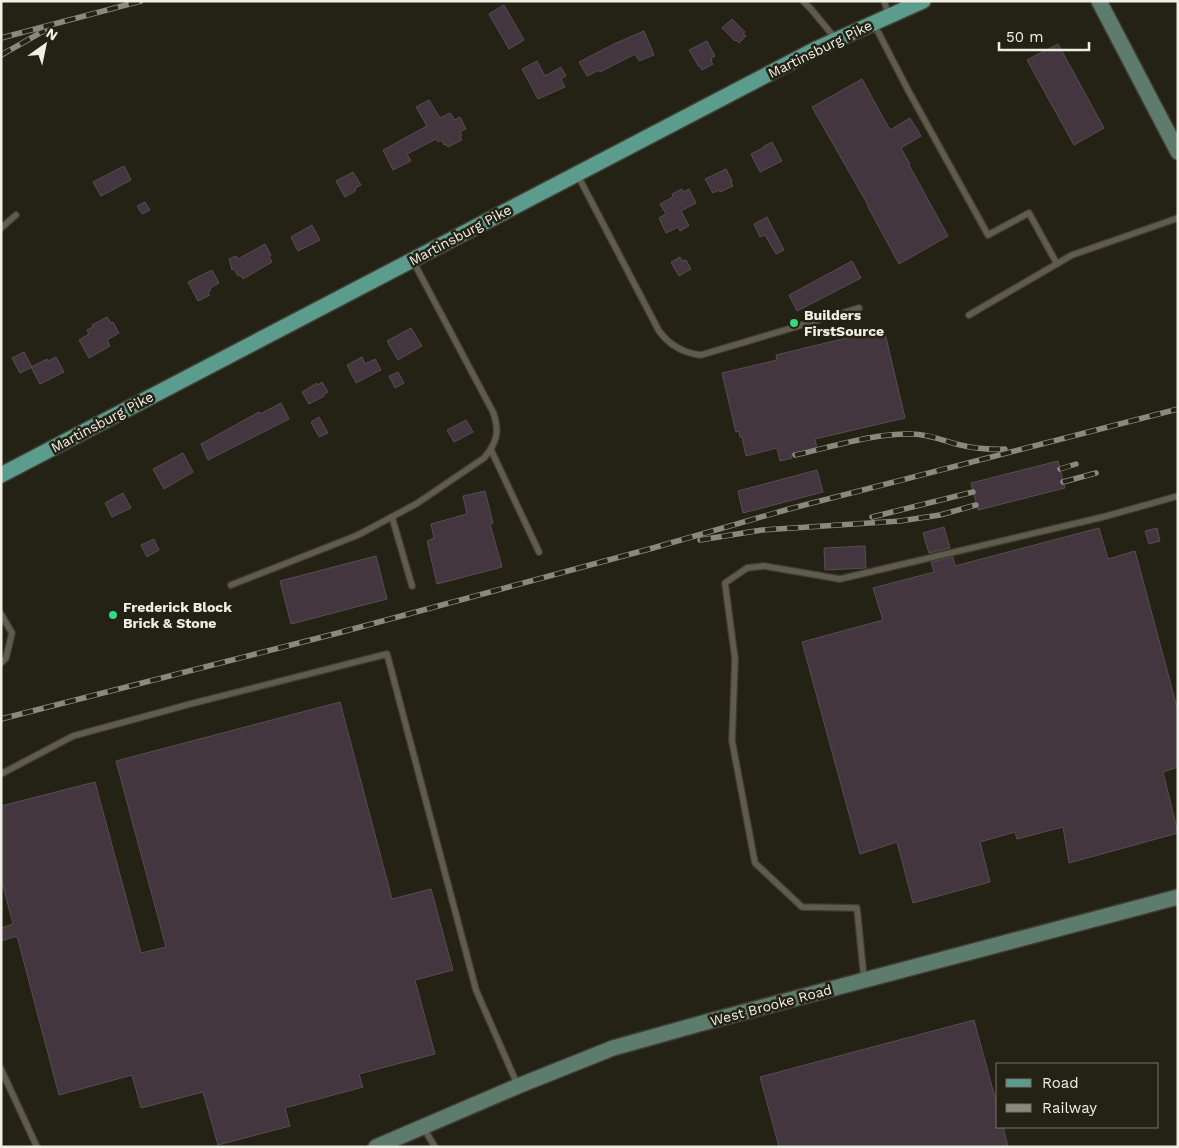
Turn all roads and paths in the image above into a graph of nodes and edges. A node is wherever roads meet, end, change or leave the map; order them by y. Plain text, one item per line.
1 (803, 1) edge
2 (884, 1) edge
3 (923, 1) edge
4 (1099, 1) edge
5 (889, 16) junction
6 (873, 23) junction
7 (836, 40) junction
8 (1178, 152) edge
9 (577, 174) junction
10 (16, 215) dead end
11 (1178, 218) edge
12 (1, 228) edge
13 (412, 260) junction
14 (1057, 264) junction
15 (859, 308) dead end
16 (969, 315) dead end
17 (491, 450) junction
18 (1, 475) edge
19 (1178, 496) edge
20 (392, 517) junction
21 (539, 552) dead end
22 (231, 586) dead end
23 (412, 586) dead end
24 (1, 614) edge
25 (1, 663) edge
26 (1, 774) edge
27 (1178, 897) edge
28 (865, 980) junction
29 (1, 1069) edge
30 (518, 1086) junction
31 (423, 1126) junction
32 (37, 1147) edge
33 (376, 1147) edge
34 (435, 1147) edge

1 - 7 lane
2 - 5 lane
3 - 5 main road, Martinsburg Pike
4 - 8 street
5 - 6 main road, Martinsburg Pike
6 - 7 main road, Martinsburg Pike
6 - 14 lane
7 - 9 main road, Martinsburg Pike
9 - 13 main road, Martinsburg Pike
9 - 15 lane
10 - 12 lane
11 - 14 lane
13 - 17 lane
13 - 18 main road, Martinsburg Pike
14 - 16 lane
17 - 20 lane
17 - 21 lane
19 - 28 lane
20 - 22 lane
20 - 23 lane
24 - 25 lane
26 - 30 lane
27 - 28 street, West Brooke Road
28 - 30 street, West Brooke Road
29 - 32 lane
30 - 31 street, West Brooke Road
31 - 33 street, West Brooke Road
31 - 34 lane

